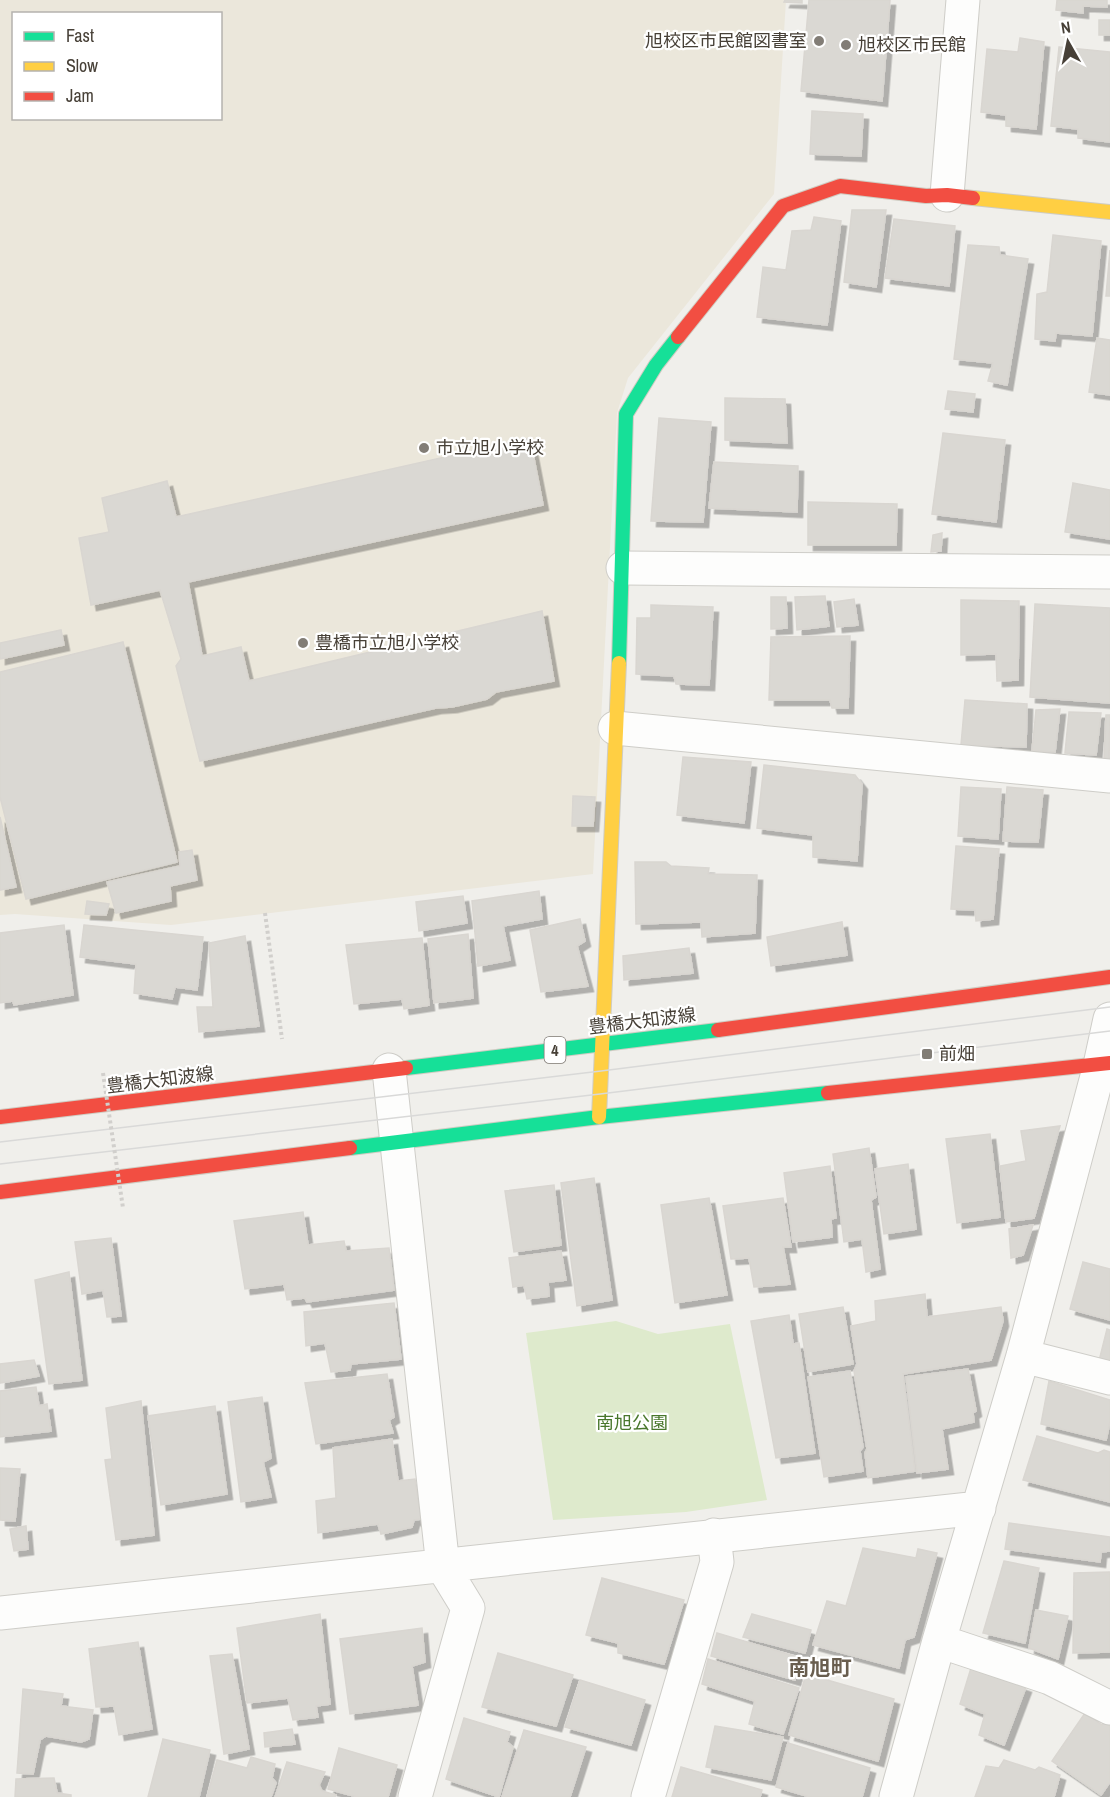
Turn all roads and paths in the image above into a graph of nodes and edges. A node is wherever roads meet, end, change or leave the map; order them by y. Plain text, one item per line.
1 (963, 0) edge
2 (947, 195) junction
3 (1110, 212) edge
4 (623, 568) junction
5 (1110, 572) edge
6 (615, 728) junction
7 (1110, 776) edge
8 (265, 913) dead end
9 (1110, 977) edge
10 (1110, 1018) edge
11 (282, 1039) dead end
12 (602, 1045) junction
13 (1105, 1064) edge
14 (389, 1070) junction
15 (102, 1073) dead end
16 (0, 1117) edge
17 (599, 1117) junction
18 (397, 1142) junction
19 (0, 1192) edge
20 (123, 1208) dead end
21 (1023, 1356) junction
22 (1110, 1378) edge
23 (979, 1508) junction
24 (714, 1535) junction
25 (443, 1567) junction
26 (0, 1613) edge
27 (939, 1641) junction
28 (1110, 1708) edge
29 (415, 1797) edge
30 (648, 1797) edge
31 (896, 1797) edge

1 - 2 street
2 - 3 main road
2 - 4 main road
4 - 5 street
4 - 6 main road
6 - 7 street
6 - 12 main road
8 - 11 path
9 - 12 main road, 豊橋大知波線 / 4
10 - 13 street
12 - 14 main road, 豊橋大知波線 / 4
12 - 17 main road
13 - 17 main road
13 - 21 street
14 - 16 main road, 豊橋大知波線 / 4
14 - 18 street
15 - 20 path, bridge
17 - 18 main road
18 - 19 main road
18 - 25 street
21 - 22 street
21 - 23 street
23 - 24 street
23 - 27 street
24 - 25 street
24 - 30 street
25 - 26 street
25 - 29 street
27 - 28 street
27 - 31 street

